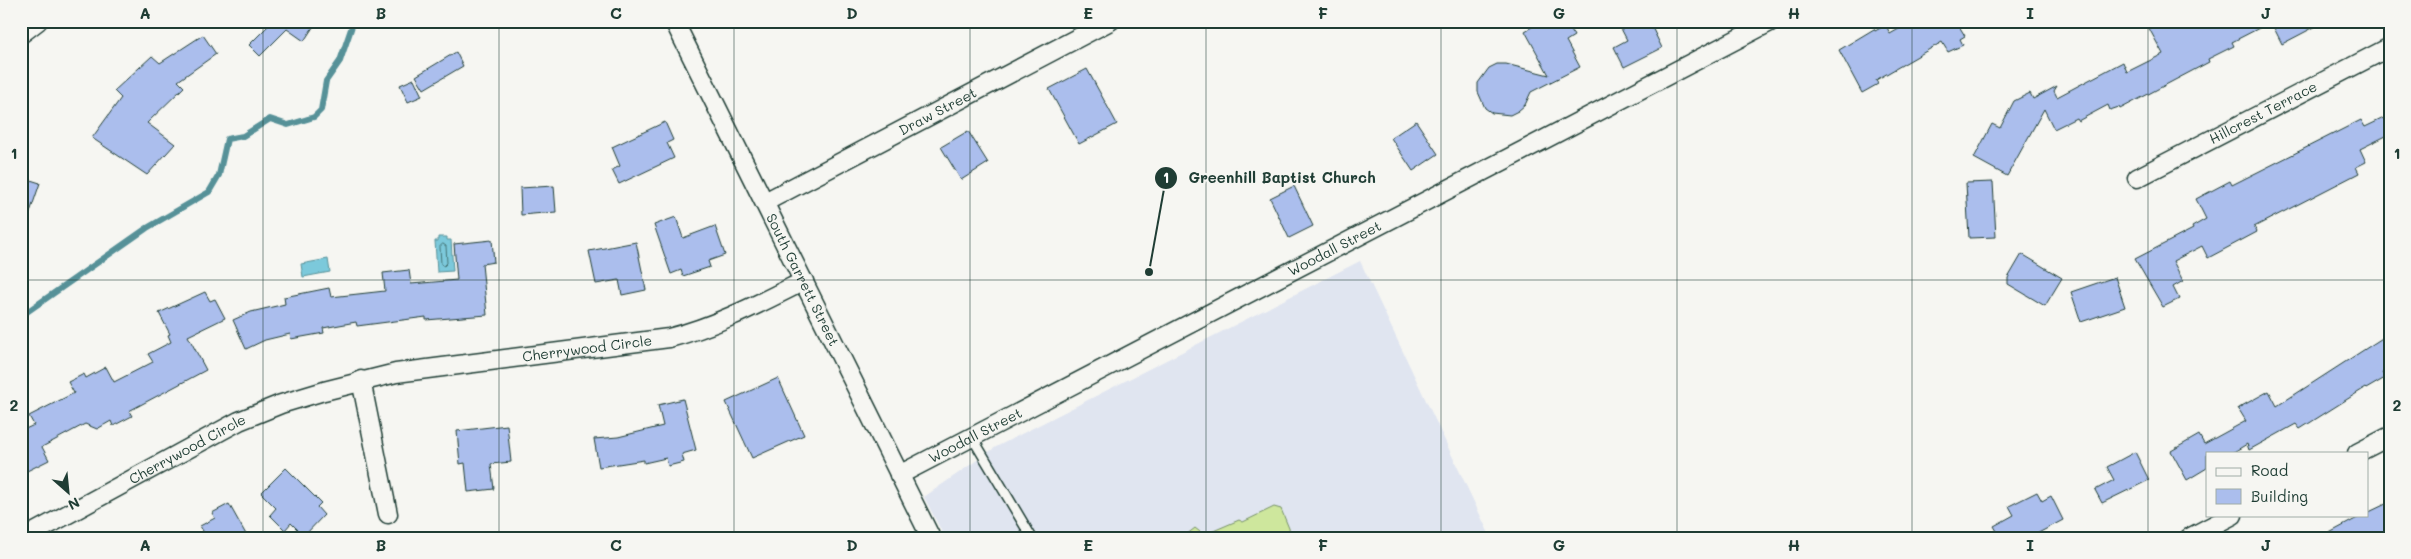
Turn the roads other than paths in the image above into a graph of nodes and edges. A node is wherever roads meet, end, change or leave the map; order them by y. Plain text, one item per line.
1 (38, 21) edge
2 (674, 21) edge
3 (1110, 21) edge
4 (1772, 21) edge
5 (21, 34) edge
6 (2390, 47) edge
7 (2137, 178) dead end
8 (765, 202) junction
9 (804, 281) junction
10 (361, 380) junction
11 (2390, 436) edge
12 (972, 437) junction
13 (2359, 452) edge
14 (899, 475) junction
15 (388, 514) dead end
16 (2231, 516) edge
17 (24, 538) edge
18 (931, 538) edge
19 (1032, 538) edge
20 (2189, 538) edge

1 - 5 street
2 - 8 street, South Garrett Street
3 - 8 street, Draw Street
4 - 12 street, Woodall Street
6 - 7 street, Hillcrest Terrace
8 - 9 street, South Garrett Street
9 - 10 street, Cherrywood Circle
9 - 14 street, South Garrett Street
10 - 15 street
10 - 17 street, Cherrywood Circle
11 - 13 street
12 - 14 street, Woodall Street
12 - 19 lane
14 - 18 street, South Garrett Street
16 - 20 street

